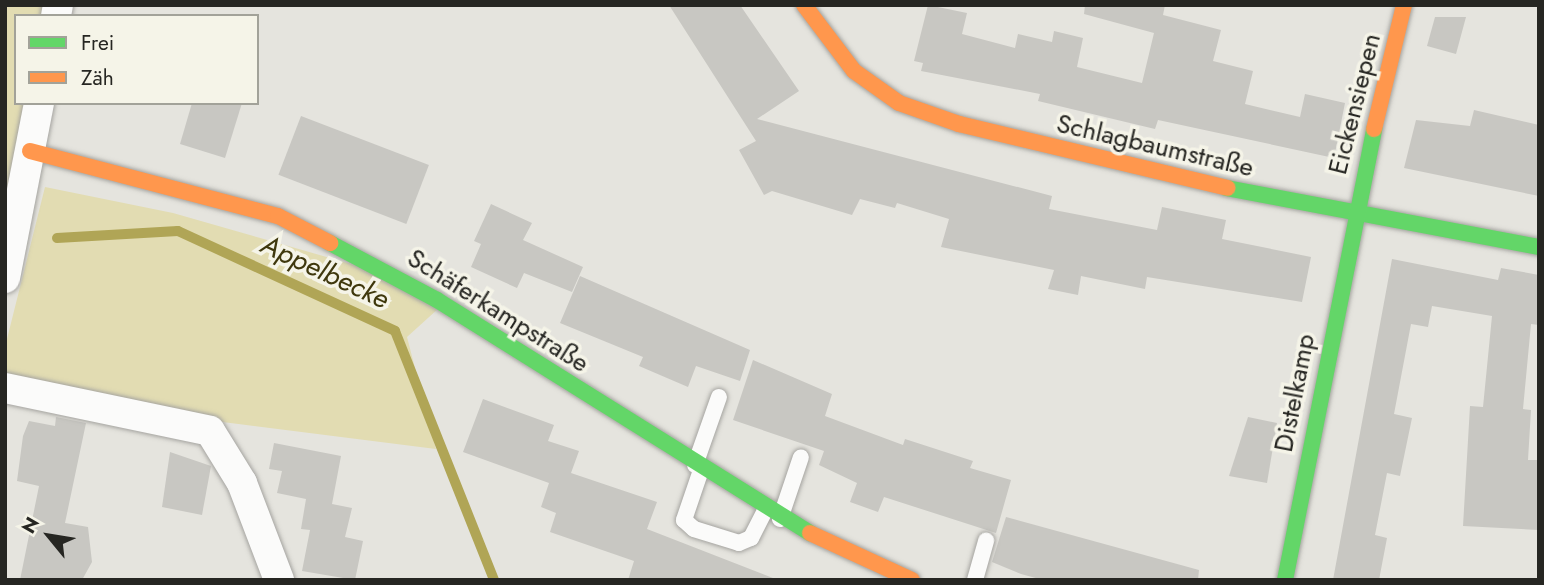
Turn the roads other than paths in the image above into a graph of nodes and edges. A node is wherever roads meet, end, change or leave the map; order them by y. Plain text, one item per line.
1 (804, 5) edge
2 (1404, 5) edge
3 (39, 105) edge
4 (30, 151) junction
5 (1353, 215) junction
6 (1539, 247) edge
7 (5, 278) edge
8 (5, 388) edge
9 (719, 397) dead end
10 (801, 457) dead end
11 (698, 467) junction
12 (765, 510) junction
13 (780, 519) junction
14 (986, 541) dead end
15 (279, 580) edge
16 (912, 580) edge
17 (975, 580) edge
18 (1285, 580) edge

1 - 5 street, Schlagbaumstraße
2 - 5 street, Eickensiepen
3 - 4 street
4 - 7 street
4 - 11 street, Schäferkampstraße
5 - 6 street, Schlagbaumstraße
5 - 18 street, Distelkamp
8 - 15 street
9 - 11 lane
10 - 13 lane
11 - 12 street, Schäferkampstraße
11 - 12 lane
12 - 13 street, Schäferkampstraße
13 - 16 street, Schäferkampstraße
14 - 17 lane

